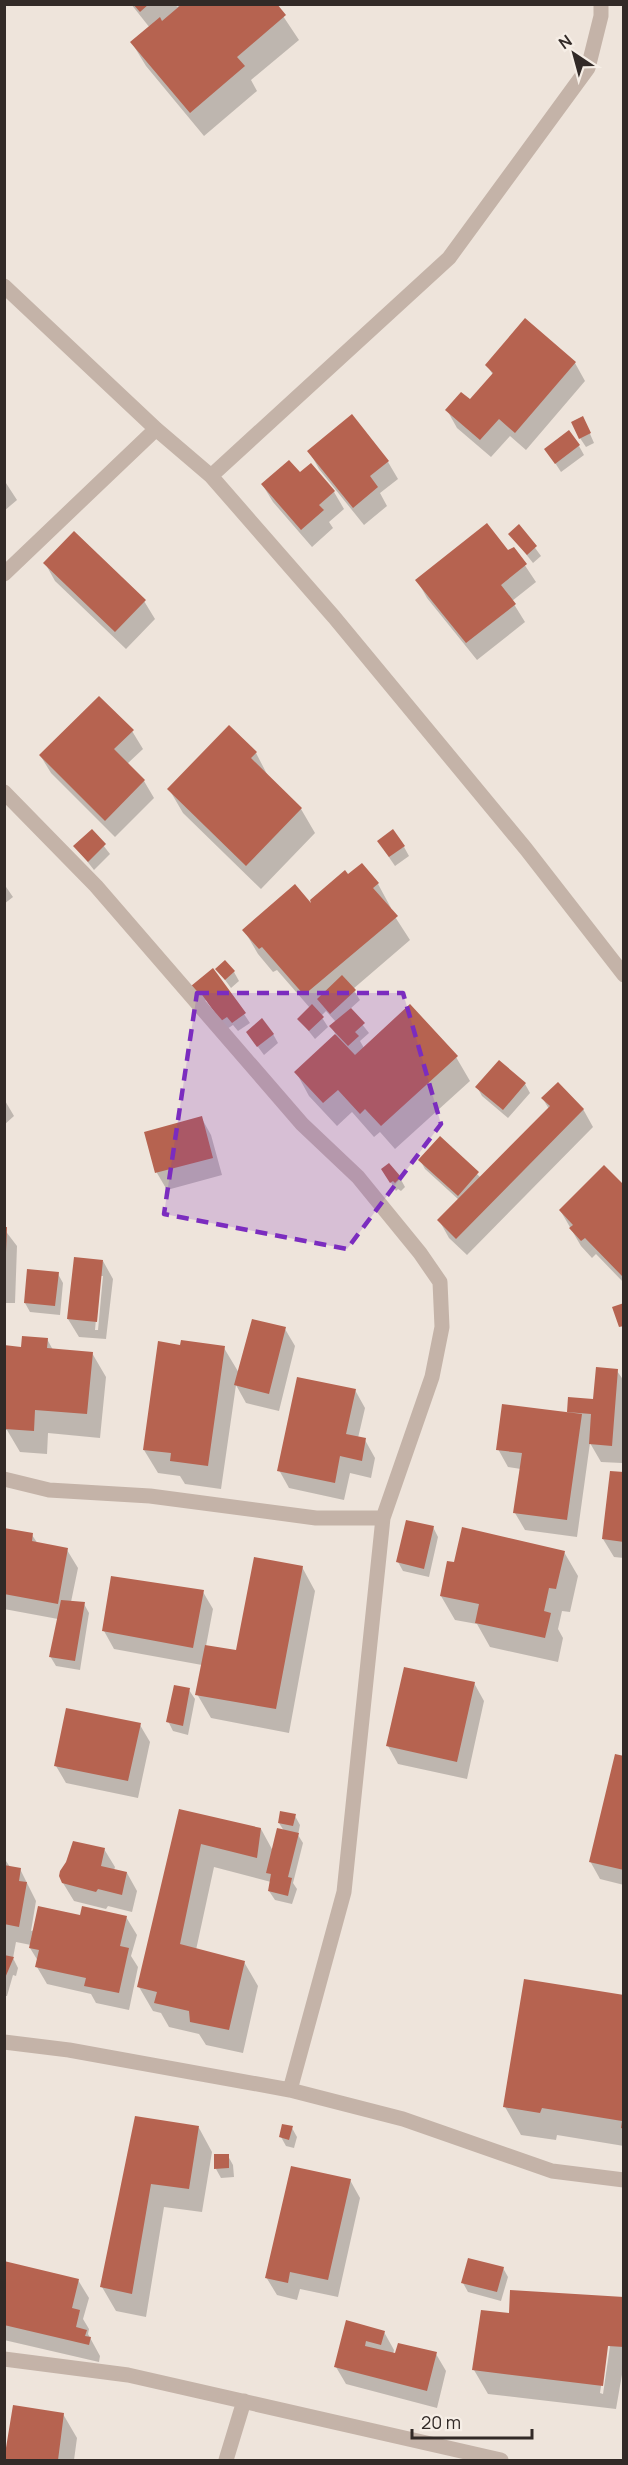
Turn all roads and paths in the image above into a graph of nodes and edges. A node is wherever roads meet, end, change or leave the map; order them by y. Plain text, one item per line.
1 (601, 4) edge
2 (4, 286) edge
3 (156, 429) junction
4 (211, 476) junction
5 (4, 574) edge
6 (4, 792) edge
7 (624, 975) edge
8 (4, 1479) edge
9 (383, 1518) junction
10 (4, 2042) edge
11 (290, 2090) junction
12 (624, 2180) edge
13 (4, 2359) edge
14 (244, 2401) junction
15 (225, 2460) edge
16 (501, 2460) edge

1 - 4 street
2 - 3 street
3 - 4 street
3 - 5 street
4 - 7 street
6 - 9 street
8 - 9 street
9 - 11 street
10 - 11 street
11 - 12 street
13 - 14 street
14 - 15 street
14 - 16 street

